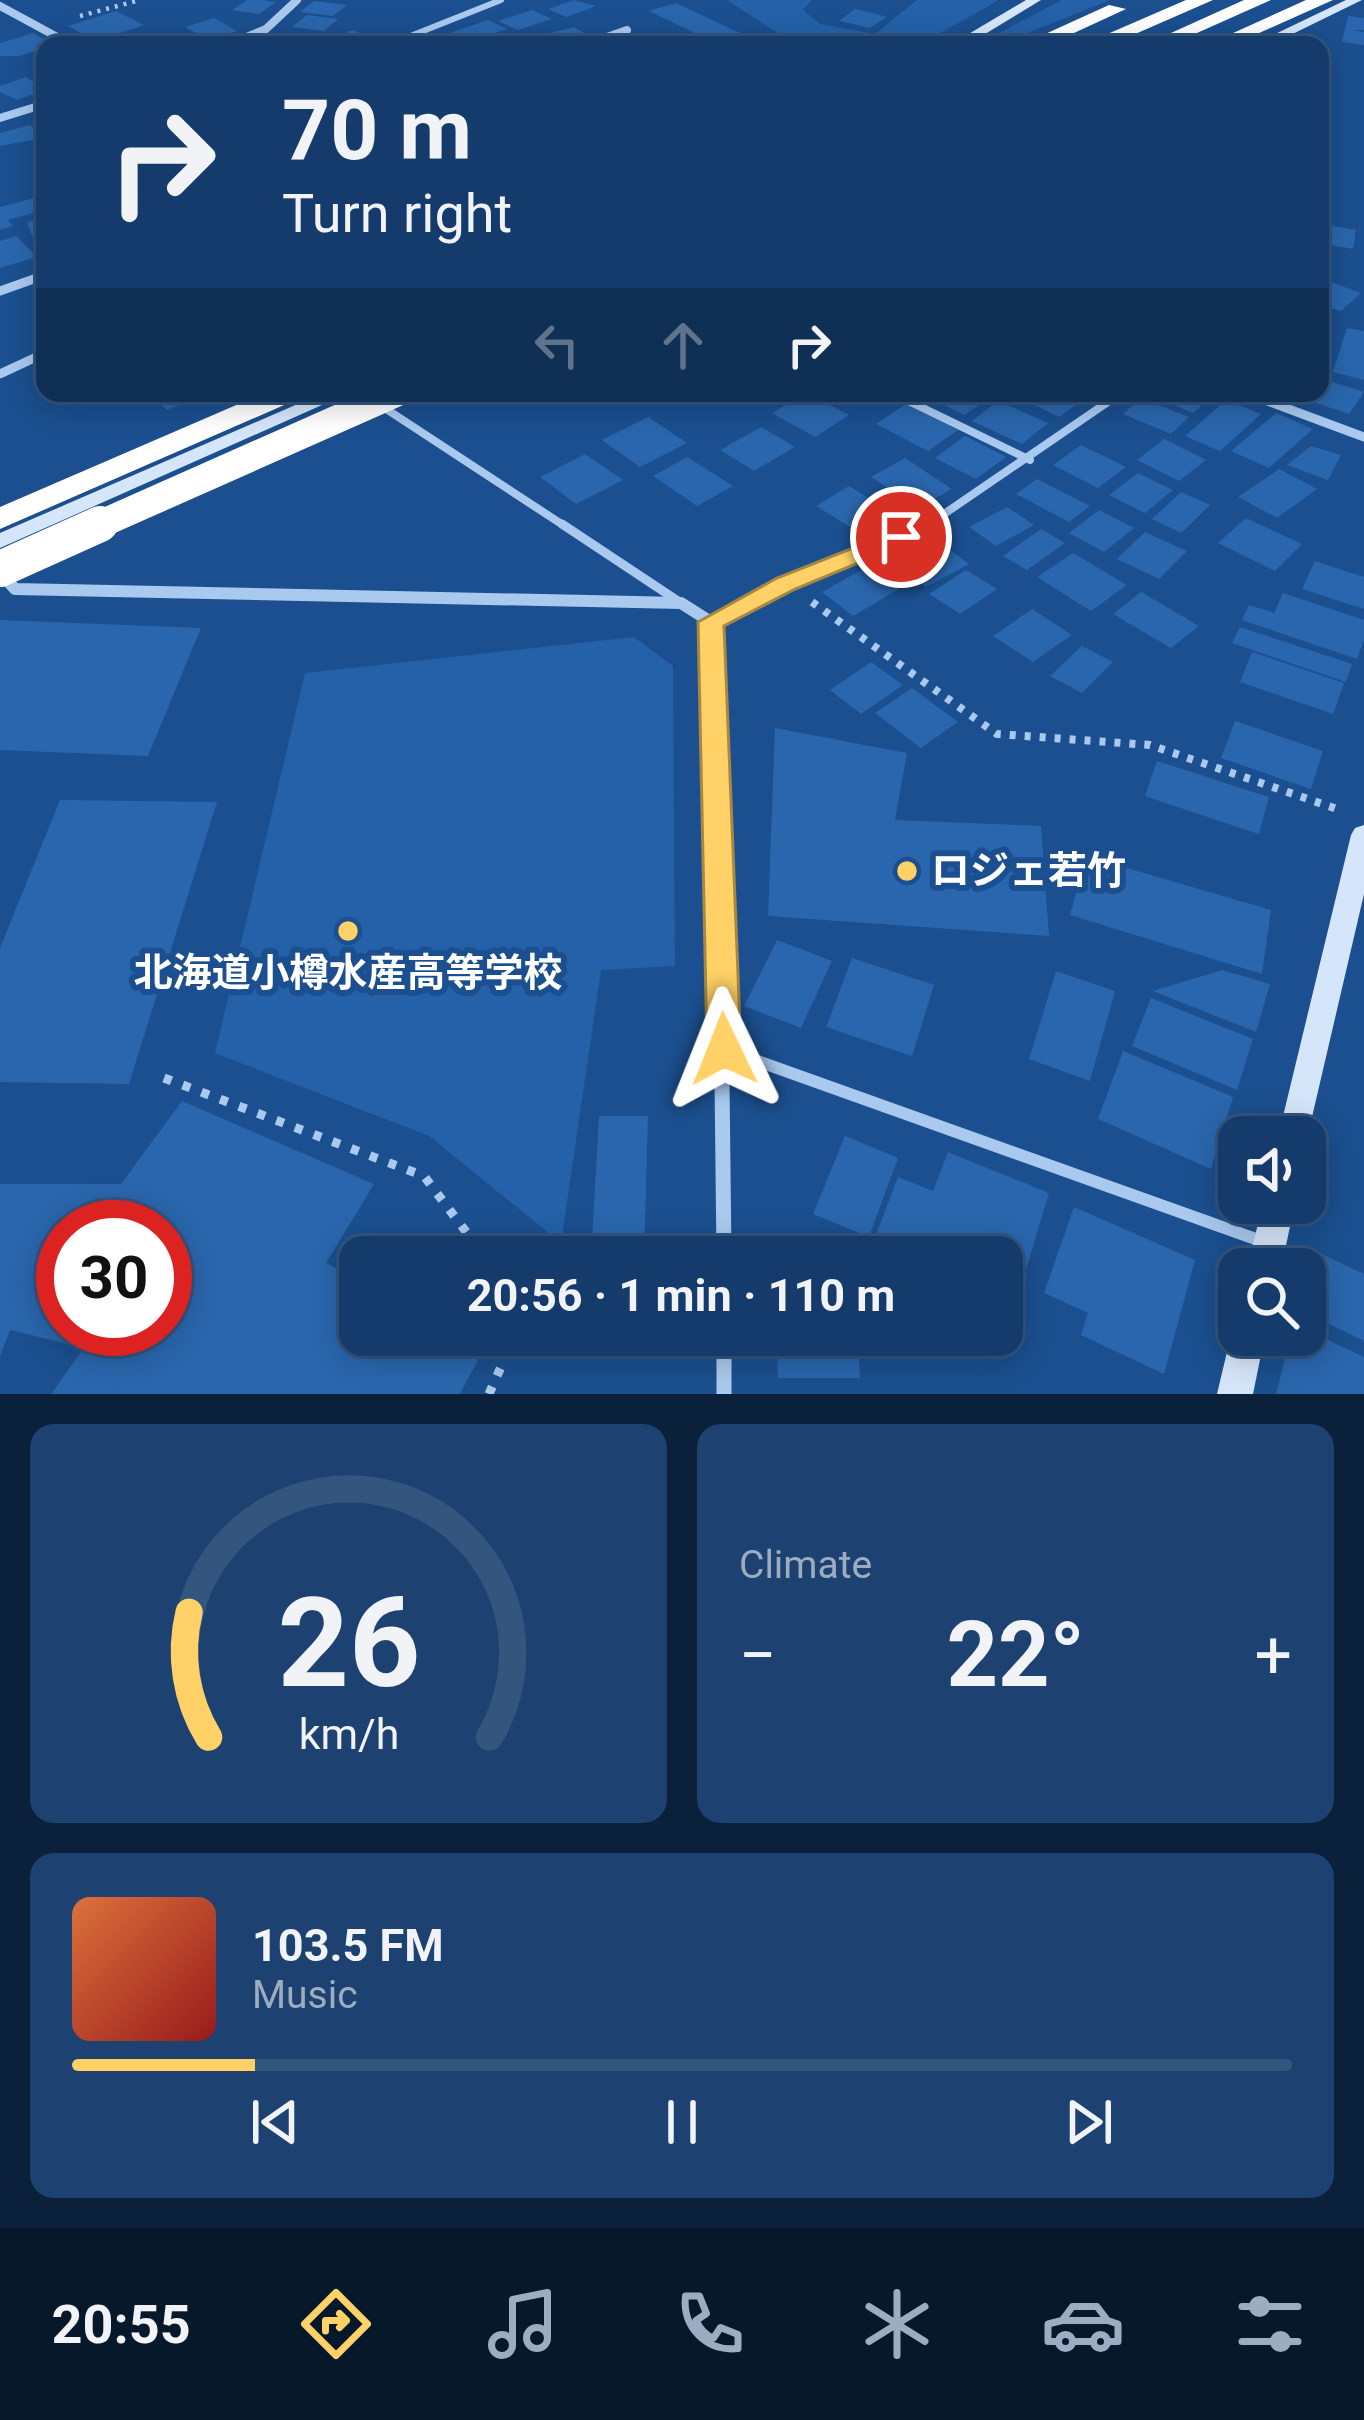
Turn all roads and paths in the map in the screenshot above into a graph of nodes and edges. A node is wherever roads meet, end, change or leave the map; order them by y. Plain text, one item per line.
1 (140, 0) edge
2 (297, 0) edge
3 (501, 0) edge
4 (1035, 0) edge
5 (1138, 0) edge
6 (1203, 0) edge
7 (1261, 0) edge
8 (1323, 0) edge
9 (1356, 0) edge
10 (0, 6) edge
11 (38, 28) junction
12 (627, 30) dead end
13 (54, 36) edge
14 (256, 36) edge
15 (411, 36) edge
16 (610, 36) edge
17 (973, 36) edge
18 (1052, 36) edge
19 (1114, 36) edge
20 (1173, 36) edge
21 (1237, 36) edge
22 (1278, 36) edge
23 (36, 106) edge
24 (3, 114) edge
25 (36, 278) edge
26 (0, 291) edge
27 (36, 357) edge
28 (0, 374) edge
29 (255, 402) edge
30 (268, 402) edge
31 (318, 402) edge
32 (375, 402) edge
33 (376, 402) edge
34 (911, 402) edge
35 (1109, 402) edge
36 (1271, 402) edge
37 (1364, 436) edge
38 (154, 452) junction
39 (1030, 460) junction
40 (0, 519) edge
41 (0, 541) edge
42 (0, 571) edge
43 (786, 584) junction
44 (681, 603) junction
45 (711, 622) junction
46 (1364, 818) edge
47 (1364, 835) edge
48 (724, 1049) junction
49 (164, 1078) dead end
50 (1299, 1116) edge
51 (469, 1236) edge
52 (724, 1236) edge
53 (1246, 1248) edge
54 (506, 1356) edge
55 (724, 1356) edge
56 (1243, 1356) edge
57 (489, 1394) edge
58 (724, 1394) edge
59 (1235, 1394) edge

1 - 11 path
2 - 14 street
3 - 15 lane
4 - 17 street
5 - 18 highway
6 - 19 highway
7 - 20 highway
8 - 21 highway
9 - 22 street
10 - 11 street
11 - 13 street
12 - 16 street
23 - 24 street
25 - 26 street
27 - 28 street
29 - 38 highway
30 - 38 highway
31 - 41 street
32 - 44 lane
33 - 42 highway, bridge
34 - 39 lane
35 - 39 lane
36 - 37 street
38 - 40 highway
39 - 43 lane
42 - 44 street
43 - 45 lane
43 - 46 path
44 - 45 street
45 - 48 street
47 - 50 street
48 - 52 street
48 - 53 lane
49 - 51 path
54 - 57 path
55 - 58 street
56 - 59 street

